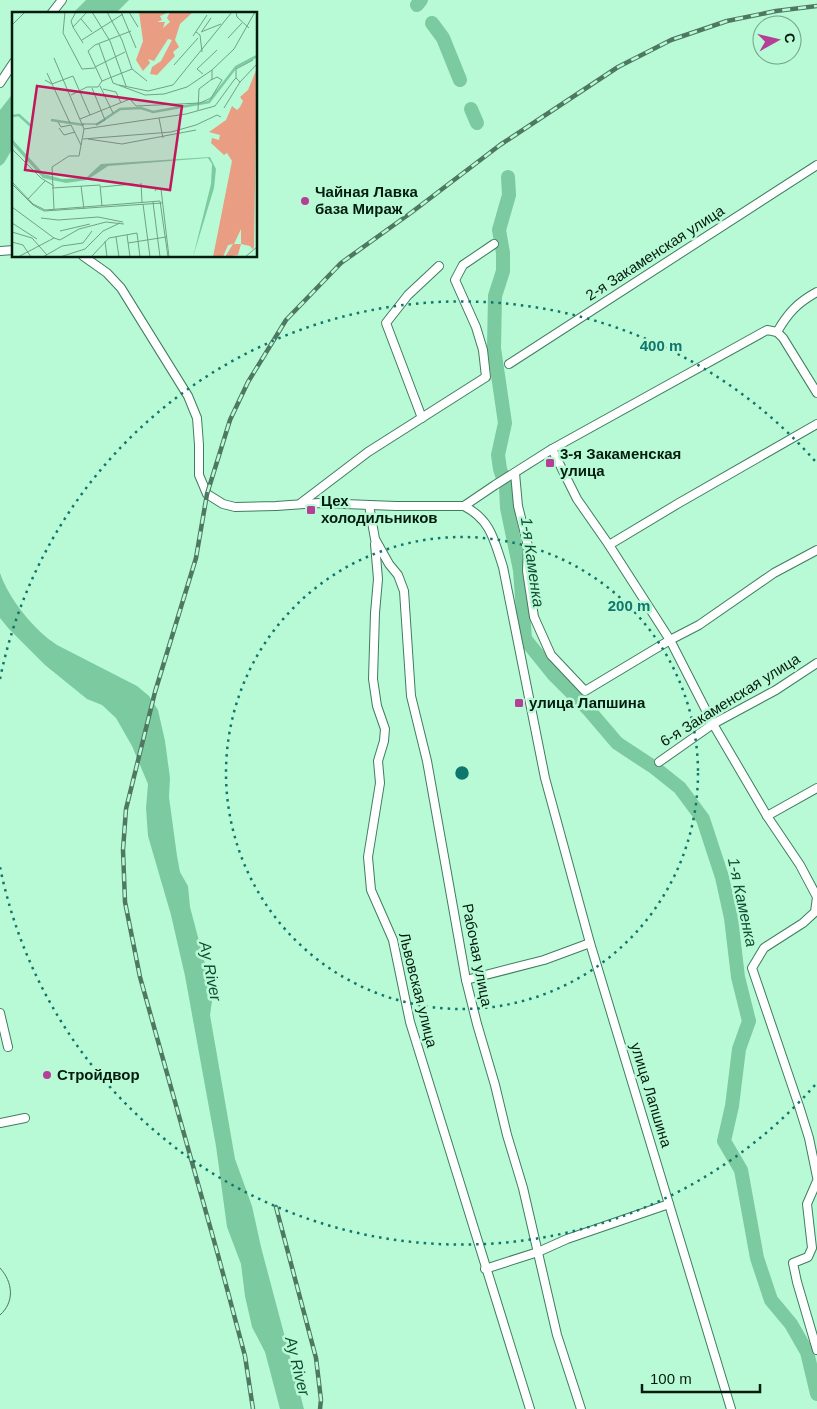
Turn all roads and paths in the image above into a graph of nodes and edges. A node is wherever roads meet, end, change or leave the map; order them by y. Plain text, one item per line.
1 (62, 0) edge
2 (53, 12) edge
3 (12, 65) edge
4 (0, 83) edge
5 (817, 165) edge
6 (494, 244) dead end
7 (87, 258) edge
8 (439, 266) dead end
9 (817, 292) edge
10 (776, 332) junction
11 (509, 364) dead end
12 (817, 393) edge
13 (422, 418) junction
14 (817, 424) edge
15 (552, 449) junction
16 (515, 473) junction
17 (301, 504) junction
18 (369, 505) junction
19 (464, 506) junction
20 (375, 539) junction
21 (609, 545) junction
22 (817, 550) edge
23 (670, 640) junction
24 (817, 662) edge
25 (713, 724) junction
26 (658, 762) dead end
27 (817, 788) edge
28 (767, 816) junction
29 (817, 896) edge
30 (590, 943) junction
31 (466, 980) junction
32 (0, 1013) edge
33 (8, 1047) dead end
34 (25, 1118) dead end
35 (0, 1123) edge
36 (817, 1177) edge
37 (817, 1181) edge
38 (669, 1204) junction
39 (538, 1252) junction
40 (485, 1269) junction
41 (817, 1350) edge
42 (530, 1409) edge
43 (581, 1409) edge
44 (732, 1409) edge

1 - 2 street
3 - 4 street
5 - 11 street, 2-я Закаменская улица
6 - 13 street
7 - 17 street
8 - 13 street
9 - 10 street
10 - 12 street
10 - 15 street
13 - 17 street
14 - 21 street
15 - 16 street
15 - 21 street
16 - 19 street
16 - 23 street
17 - 18 street
18 - 19 street
18 - 20 street, Рабочая улица
19 - 30 street, улица Лапшина
20 - 31 street, Рабочая улица
20 - 40 street, Львовская улица
21 - 23 street
22 - 23 street
23 - 25 street
24 - 25 street, 6-я Закаменская улица
25 - 26 street, 6-я Закаменская улица
25 - 28 street
27 - 28 street
28 - 29 street
29 - 36 street
30 - 31 street
30 - 38 street, улица Лапшина
31 - 39 street, Рабочая улица
32 - 33 street
34 - 35 street
37 - 41 street
38 - 39 street
38 - 44 street, улица Лапшина
39 - 40 street
39 - 43 street, Рабочая улица
40 - 42 street, Львовская улица

